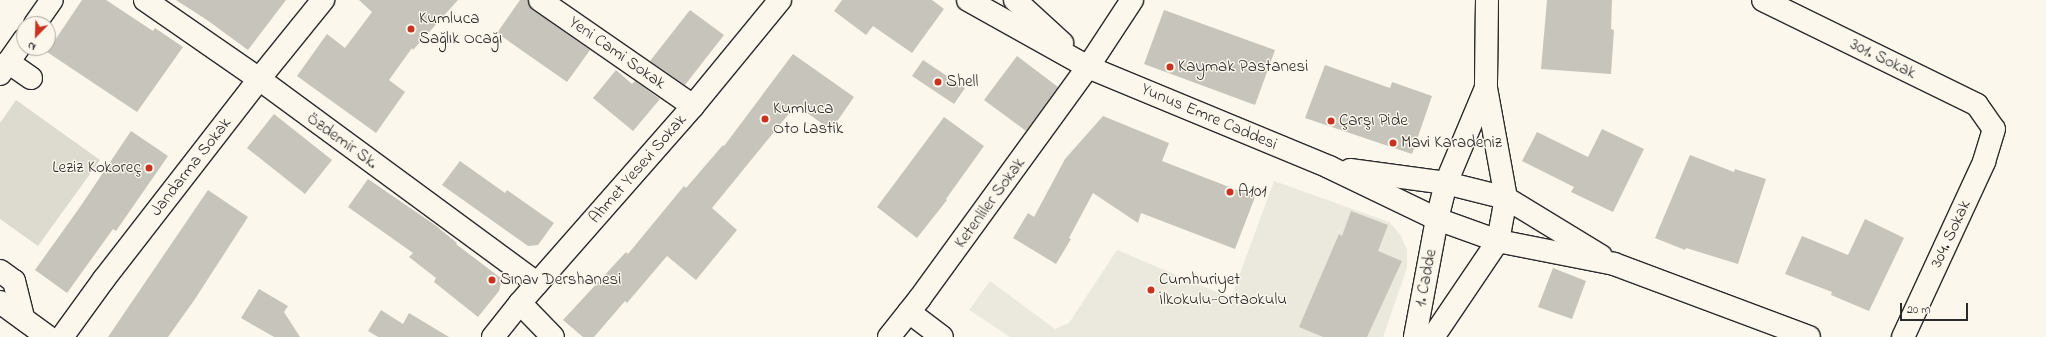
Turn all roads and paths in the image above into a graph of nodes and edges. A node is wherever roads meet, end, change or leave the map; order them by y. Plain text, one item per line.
1 (52, 0) edge
2 (145, 0) edge
3 (323, 0) edge
4 (540, 0) edge
5 (780, 0) edge
6 (968, 0) edge
7 (1015, 0) edge
8 (1132, 0) edge
9 (1487, 0) edge
10 (1763, 0) edge
11 (41, 16) edge
12 (16, 51) edge
13 (1088, 67) junction
14 (4, 68) edge
15 (32, 78) dead end
16 (258, 79) junction
17 (1486, 88) junction
18 (693, 106) junction
19 (1994, 130) joint
20 (1329, 167) junction
21 (1446, 183) junction
22 (1506, 198) junction
23 (1437, 219) junction
24 (1498, 241) junction
25 (1614, 264) junction
26 (0, 271) edge
27 (538, 283) junction
28 (0, 302) edge
29 (520, 303) junction
30 (909, 312) junction
31 (23, 318) junction
32 (48, 337) edge
33 (62, 337) edge
34 (493, 337) edge
35 (553, 337) edge
36 (889, 337) edge
37 (942, 337) edge
38 (1415, 337) edge
39 (1432, 337) edge
40 (1809, 337) edge
41 (1903, 337) edge

1 - 11 street
2 - 16 street, Özdemir Sk.
3 - 16 street, Jandarma Sokak
4 - 18 street, Yeni Cami Sokak
5 - 18 street, Ahmet Yesevi Sokak
6 - 13 street, Yunus Emre Caddesi
7 - 13 street, Yunus Emre Caddesi
8 - 13 street, Ketenliler Sokak
9 - 17 street
10 - 19 street, 301. Sokak
12 - 14 street
13 - 20 street, Yunus Emre Caddesi
13 - 30 street, Ketenliler Sokak
14 - 15 street
16 - 27 street, Özdemir Sk.
16 - 33 street, Jandarma Sokak
17 - 21 street, 1. Cadde
17 - 22 street
18 - 27 street, Ahmet Yesevi Sokak
19 - 41 street, 304. Sokak
20 - 21 street, Yunus Emre Caddesi
20 - 23 street, Yunus Emre Caddesi
21 - 22 street, Yunus Emre Caddesi
21 - 23 street, 1. Cadde
22 - 24 street
22 - 25 street
23 - 24 street, Yunus Emre Caddesi
23 - 38 street, 1. Cadde
24 - 25 street
24 - 39 street, 1. Cadde
25 - 40 street
26 - 31 street
27 - 29 street, Ahmet Yesevi Sokak
28 - 31 street
29 - 34 street, Ahmet Yesevi Sokak
29 - 35 street
30 - 36 street, Ketenliler Sokak
30 - 37 street
31 - 32 street

